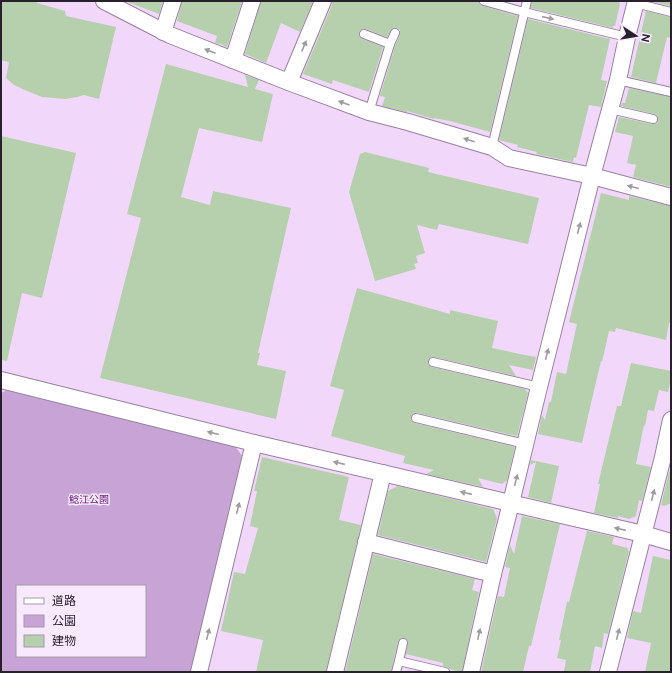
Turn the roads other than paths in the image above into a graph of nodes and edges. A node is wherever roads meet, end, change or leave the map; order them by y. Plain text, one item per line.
1 (104, 1) edge
2 (173, 1) edge
3 (252, 1) edge
4 (323, 1) edge
5 (484, 1) edge
6 (527, 1) edge
7 (635, 2) edge
8 (524, 12) junction
9 (671, 12) edge
10 (162, 32) junction
11 (394, 33) dead end
12 (364, 34) dead end
13 (627, 37) junction
14 (390, 44) junction
15 (232, 60) junction
16 (618, 80) junction
17 (289, 82) junction
18 (671, 92) edge
19 (610, 109) junction
20 (369, 112) junction
21 (653, 119) dead end
22 (492, 147) junction
23 (592, 176) junction
24 (671, 198) edge
25 (433, 362) dead end
26 (1, 380) edge
27 (539, 387) junction
28 (416, 418) dead end
29 (671, 420) edge
30 (254, 443) junction
31 (525, 444) junction
32 (667, 458) edge
33 (383, 473) junction
34 (511, 504) junction
35 (643, 534) junction
36 (366, 542) junction
37 (671, 542) edge
38 (493, 574) junction
39 (403, 643) dead end
40 (399, 661) junction
41 (199, 672) edge
42 (335, 672) edge
43 (396, 672) edge
44 (445, 672) edge
45 (471, 672) edge
46 (608, 672) edge

1 - 10 street
2 - 10 street
3 - 15 street
17 -> 4 street
5 - 8 lane
6 - 8 lane
7 - 9 lane
7 - 13 street
8 -> 13 lane
8 - 22 lane
15 -> 10 street
11 - 14 lane
12 - 14 lane
13 - 16 street
14 - 20 lane
15 - 17 street
16 - 18 lane
16 - 19 street
20 -> 17 street
19 - 21 lane
19 - 23 street
22 -> 20 street
22 - 23 street
24 -> 23 street
27 -> 23 street
25 - 27 lane
30 -> 26 street
27 - 31 street
28 - 31 lane
29 - 32 street
33 -> 30 street
41 -> 30 street
34 -> 31 street
35 -> 32 street
34 -> 33 street
33 - 36 street
35 -> 34 street
34 - 38 street
35 - 37 street
46 -> 35 street
36 - 38 street
36 - 42 street
45 -> 38 street
39 - 40 lane
40 - 43 lane
40 - 44 lane

